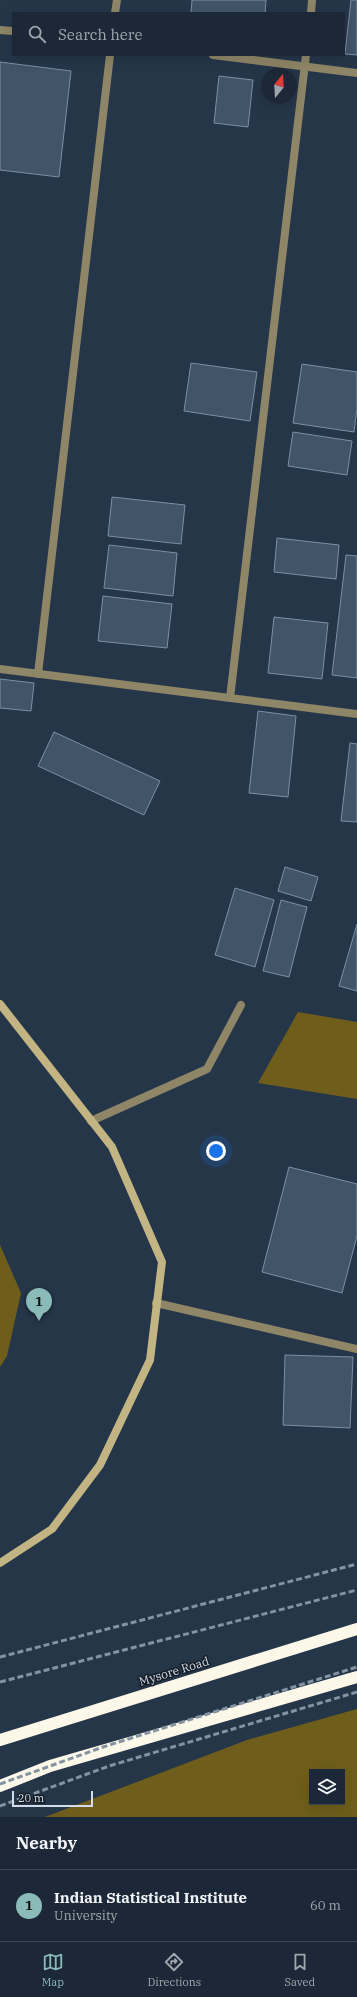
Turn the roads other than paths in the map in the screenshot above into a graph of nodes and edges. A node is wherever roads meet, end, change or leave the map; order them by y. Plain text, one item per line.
1 (117, 0) edge
2 (312, 0) edge
3 (115, 12) edge
4 (311, 12) edge
5 (0, 30) edge
6 (12, 31) edge
7 (110, 56) edge
8 (221, 56) edge
9 (306, 56) edge
10 (305, 67) junction
11 (357, 73) edge
12 (0, 670) edge
13 (38, 674) junction
14 (230, 698) junction
15 (357, 714) edge
16 (0, 1004) edge
17 (241, 1005) dead end
18 (91, 1121) junction
19 (156, 1303) junction
20 (357, 1349) edge
21 (0, 1563) edge
22 (357, 1629) edge
23 (357, 1677) edge
24 (0, 1740) edge
25 (0, 1786) edge

1 - 3 street
2 - 4 street
5 - 6 street
7 - 13 street
8 - 10 street
9 - 10 street
10 - 11 street
10 - 14 street
12 - 13 street
13 - 14 street
14 - 15 street
16 - 18 street
17 - 18 street
18 - 19 street
19 - 20 street
19 - 21 street
22 - 24 highway, Mysore Road
23 - 25 highway

